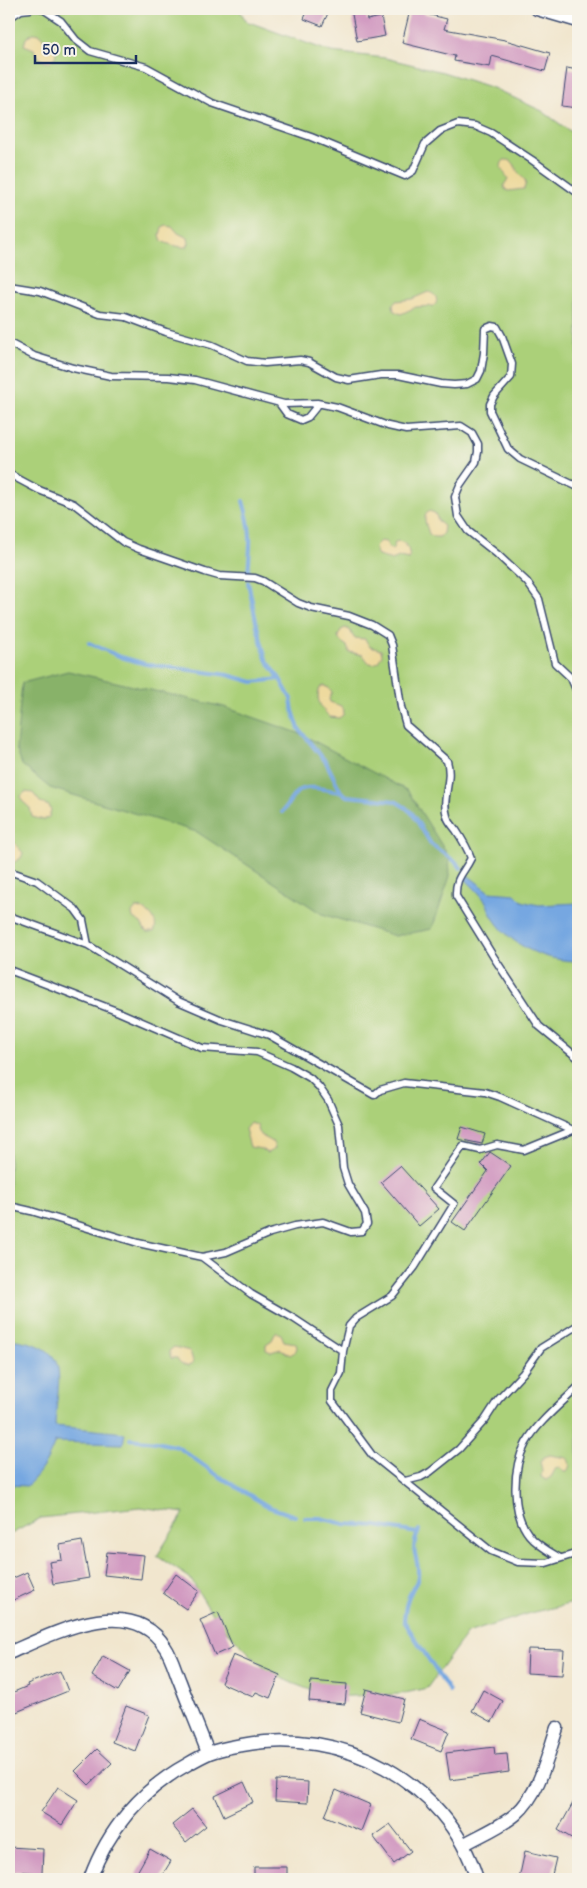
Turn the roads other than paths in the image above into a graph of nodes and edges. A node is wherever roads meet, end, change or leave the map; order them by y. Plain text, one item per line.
1 (30, 9) edge
2 (44, 9) edge
3 (537, 9) edge
4 (9, 18) edge
5 (578, 21) edge
6 (578, 193) edge
7 (9, 286) edge
8 (9, 344) edge
9 (279, 402) junction
10 (316, 403) junction
11 (9, 474) edge
12 (578, 487) edge
13 (578, 694) edge
14 (9, 871) edge
15 (9, 916) edge
16 (88, 945) junction
17 (9, 970) edge
18 (578, 1058) edge
19 (576, 1129) edge
20 (9, 1206) edge
21 (202, 1257) junction
22 (578, 1325) edge
23 (343, 1351) junction
24 (578, 1388) edge
25 (405, 1481) junction
26 (578, 1553) edge
27 (560, 1558) junction
28 (9, 1653) edge
29 (557, 1728) dead end
30 (208, 1753) junction
31 (463, 1844) junction
32 (90, 1879) edge
33 (477, 1879) edge

1 - 4 lane
2 - 6 lane
3 - 5 street
7 - 12 lane
8 - 9 lane
9 - 10 lane
9 - 10 lane
10 - 13 lane
11 - 18 lane
14 - 16 lane
15 - 16 lane
16 - 19 lane
17 - 21 lane
19 - 23 lane
20 - 21 lane
21 - 23 lane
22 - 25 lane
23 - 25 lane
24 - 27 lane
25 - 27 lane
26 - 27 lane
28 - 30 street
29 - 31 street
30 - 31 street
30 - 32 street
31 - 33 street

